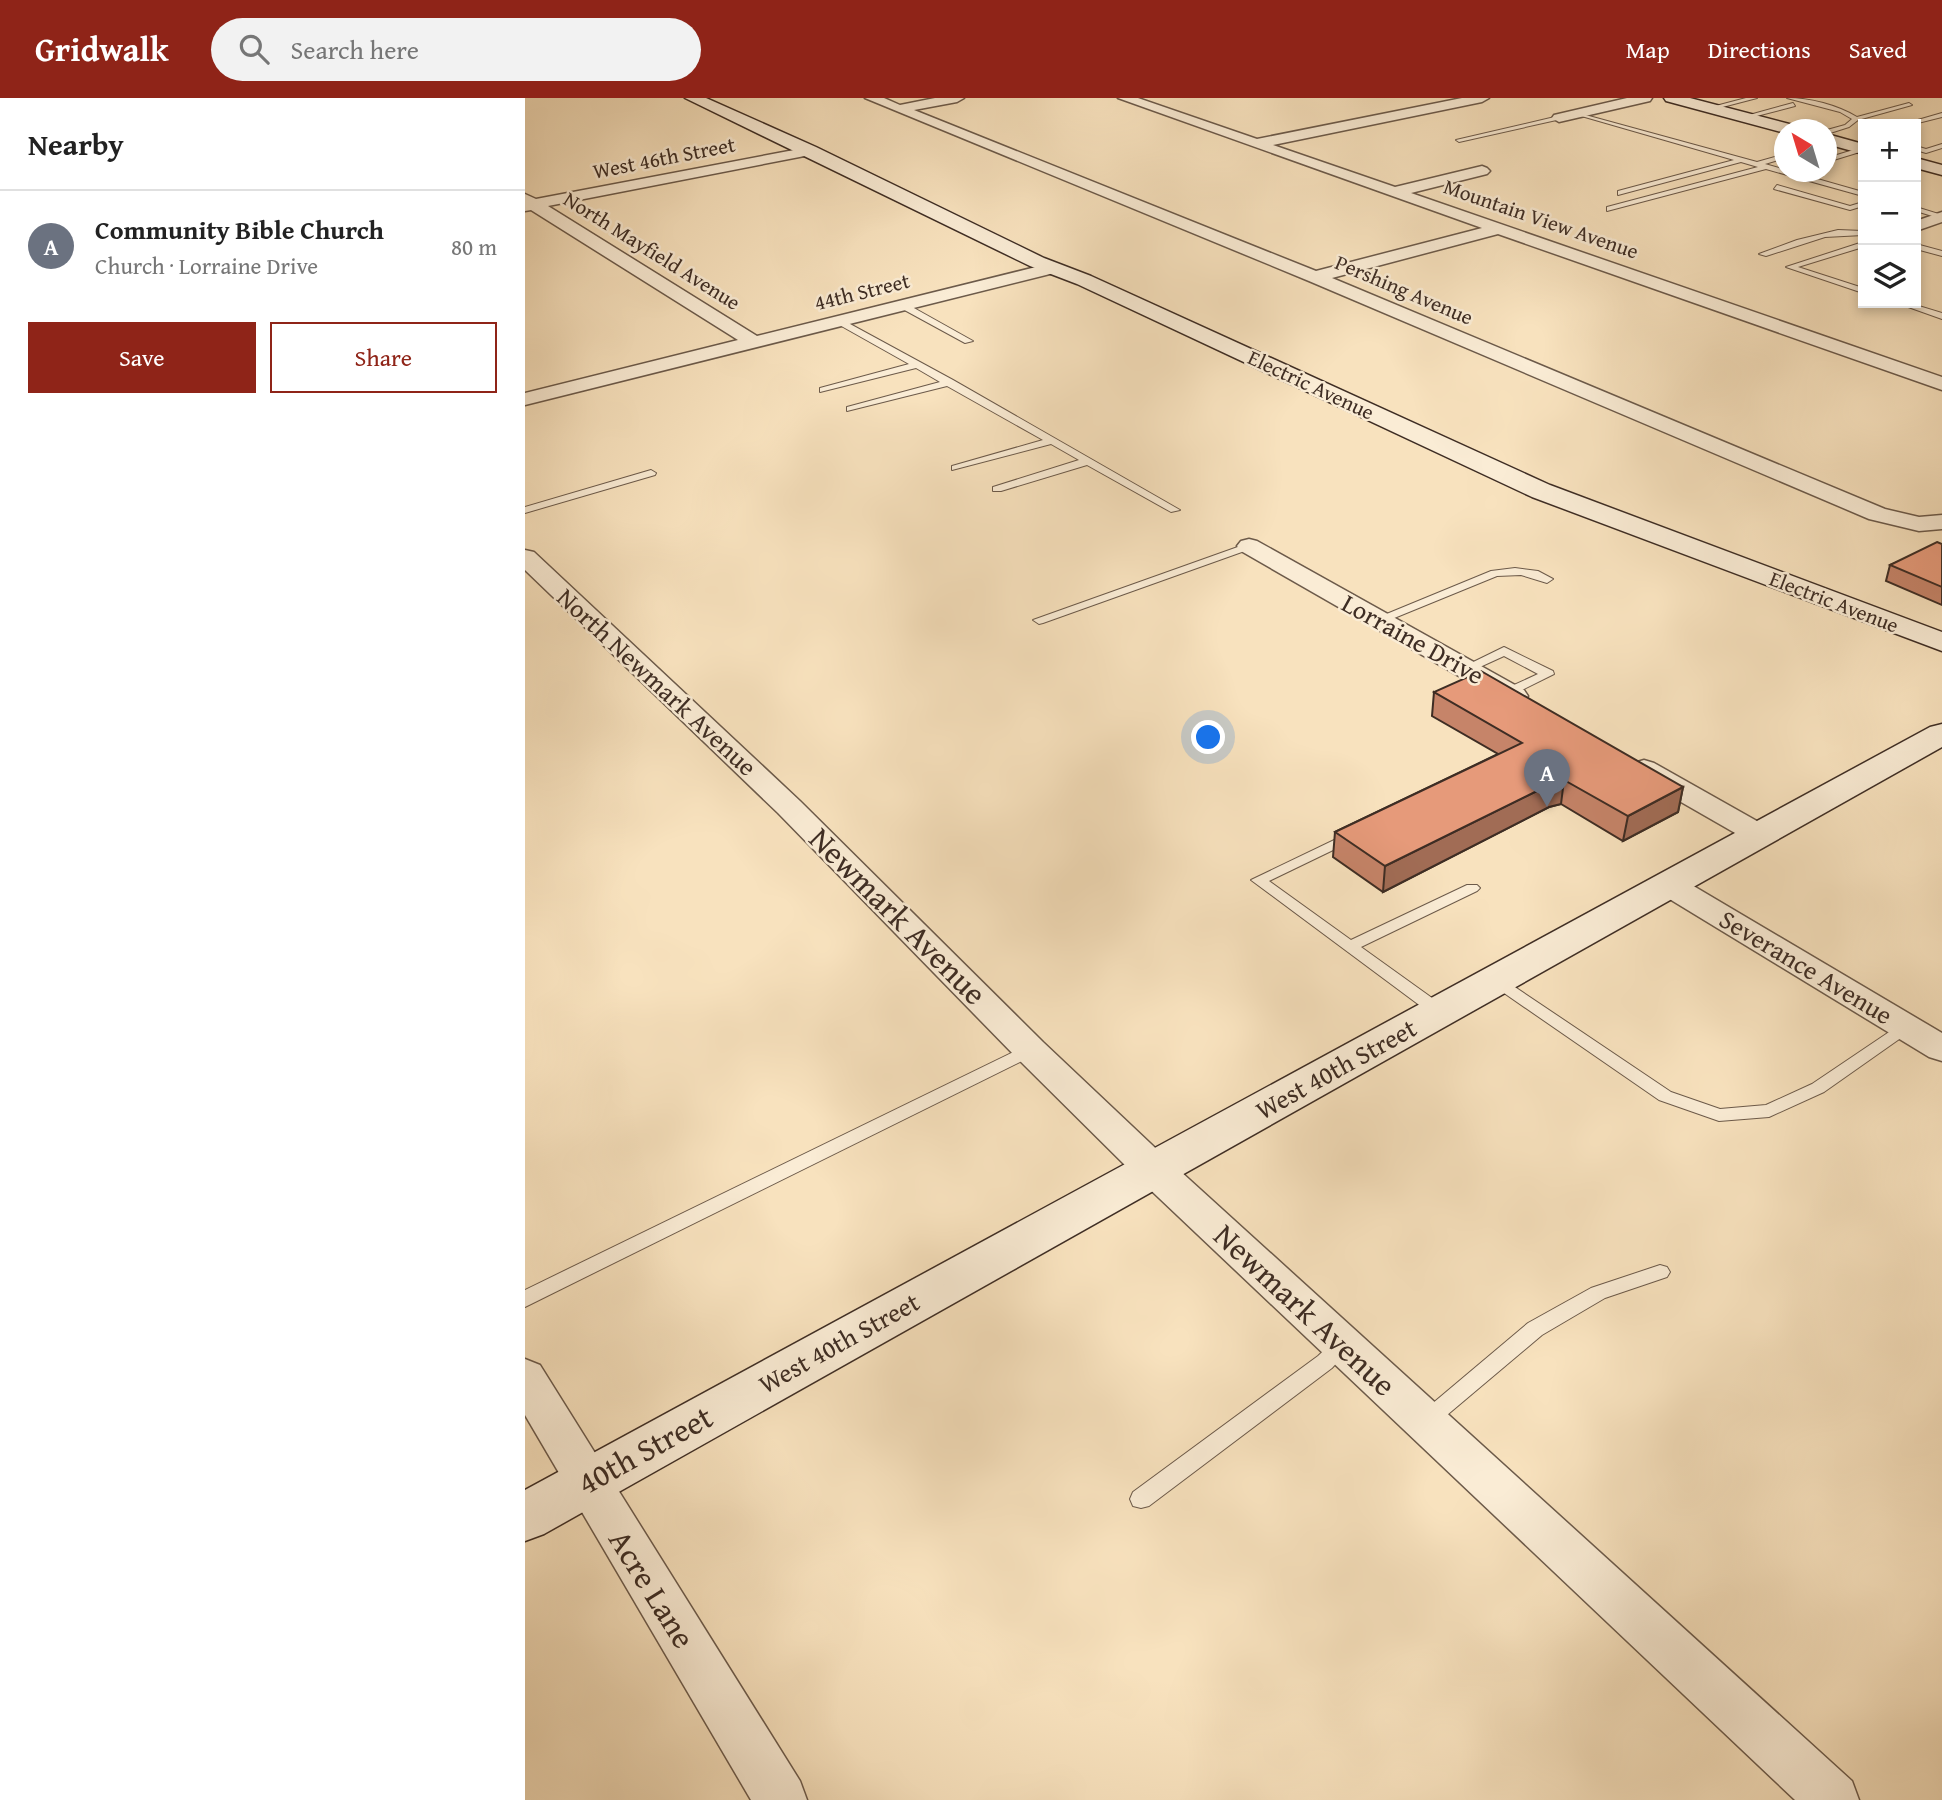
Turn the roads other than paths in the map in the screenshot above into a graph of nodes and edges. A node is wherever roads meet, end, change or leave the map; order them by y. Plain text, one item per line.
1 (692, 98) edge
2 (872, 98) edge
3 (957, 98) edge
4 (1127, 98) edge
5 (1482, 98) edge
6 (1645, 98) edge
7 (1672, 98) edge
8 (1754, 98) edge
9 (1775, 100) dead end
10 (1794, 100) edge
11 (1909, 105) dead end
12 (899, 108) junction
13 (1711, 108) junction
14 (1580, 114) junction
15 (1942, 114) edge
16 (1745, 117) junction
17 (1559, 118) joint
18 (1856, 119) junction
19 (1921, 120) edge
20 (1774, 125) edge
21 (1837, 129) edge
22 (1459, 140) dead end
23 (1837, 142) edge
24 (1255, 144) junction
25 (1942, 146) edge
26 (1858, 148) edge
27 (1858, 150) edge
28 (1921, 150) edge
29 (810, 151) junction
30 (1837, 157) edge
31 (1742, 160) junction
32 (1774, 160) edge
33 (1921, 164) edge
34 (1761, 165) junction
35 (1942, 170) edge
36 (1482, 171) dead end
37 (1777, 187) dead end
38 (1394, 192) junction
39 (1621, 193) dead end
40 (1858, 193) edge
41 (528, 203) edge
42 (1858, 206) edge
43 (1609, 209) dead end
44 (1921, 211) edge
45 (1942, 217) edge
46 (1921, 224) edge
47 (1499, 229) junction
48 (1858, 233) edge
49 (1858, 246) edge
50 (1921, 248) edge
51 (1763, 254) dead end
52 (1942, 254) edge
53 (1052, 268) junction
54 (1315, 277) junction
55 (1858, 288) edge
56 (902, 305) junction
57 (1917, 308) edge
58 (1942, 316) edge
59 (839, 321) junction
60 (968, 341) dead end
61 (754, 342) junction
62 (917, 365) junction
63 (950, 382) junction
64 (1942, 384) edge
65 (823, 390) dead end
66 (525, 399) edge
67 (850, 409) dead end
68 (1051, 441) junction
69 (1087, 461) junction
70 (956, 468) dead end
71 (651, 473) dead end
72 (997, 489) dead end
73 (525, 510) edge
74 (1175, 510) dead end
75 (1930, 523) edge
76 (1248, 546) joint
77 (525, 556) edge
78 (1546, 579) dead end
79 (1039, 620) dead end
80 (1378, 620) junction
81 (1885, 621) junction
82 (1942, 632) edge
83 (1942, 642) edge
84 (1465, 669) junction
85 (1508, 693) junction
86 (1532, 706) edge
87 (1942, 734) edge
88 (1616, 753) edge
89 (789, 807) joint
90 (1365, 829) edge
91 (1761, 835) junction
92 (1669, 885) junction
93 (1472, 888) dead end
94 (1350, 946) junction
95 (1496, 980) junction
96 (1440, 1012) junction
97 (1907, 1028) junction
98 (1942, 1049) edge
99 (1030, 1050) junction
100 (1154, 1170) junction
101 (1660, 1272) dead end
102 (525, 1299) edge
103 (1343, 1345) junction
104 (525, 1377) edge
105 (729, 1404) joint
106 (1425, 1421) junction
107 (586, 1482) junction
108 (1141, 1499) dead end
109 (525, 1517) edge
110 (781, 1800) edge
111 (1833, 1800) edge

1 - 29 main road, Electric Avenue
2 - 12 street, Pershing Avenue
3 - 12 street
4 - 24 street, Mountain View Avenue
5 - 24 street
6 - 14 street
7 - 13 main road
8 - 13 lane
9 - 10 lane
10 - 16 lane
10 - 18 lane
11 - 18 lane
12 - 54 street, Pershing Avenue
13 - 16 main road
14 - 17 street
14 - 31 lane
15 - 19 lane
16 - 20 main road
17 - 22 lane
18 - 21 lane
23 - 26 main road
24 - 38 street, Mountain View Avenue
25 - 28 lane
27 - 30 lane
29 - 41 street, West 46th Street
29 - 53 main road, Electric Avenue
31 - 34 lane
31 - 39 lane
32 - 34 lane
33 - 35 main road
34 - 40 lane
34 - 43 lane
36 - 38 street
37 - 42 lane
38 - 47 street, Mountain View Avenue
41 - 61 street, North Mayfield Avenue
44 - 45 lane
45 - 46 street
47 - 54 street
47 - 64 street, Mountain View Avenue
48 - 51 lane
49 - 55 lane
50 - 52 lane
53 - 56 street, 44th Street
53 - 81 main road, Electric Avenue
54 - 75 street, Pershing Avenue
56 - 59 street, 44th Street
56 - 60 lane
57 - 58 lane
59 - 61 street, 44th Street
59 - 62 lane
61 - 66 street, 44th Street
62 - 63 lane
62 - 65 lane
63 - 67 lane
63 - 68 lane
68 - 69 lane
68 - 70 lane
69 - 72 lane
69 - 74 lane
71 - 73 lane
76 - 79 lane
76 - 80 street, Lorraine Drive
77 - 89 street, North Newmark Avenue
78 - 80 lane
80 - 84 street, Lorraine Drive
81 - 82 main road
81 - 83 main road, Electric Avenue
84 - 85 street, Lorraine Drive
84 - 85 lane
85 - 86 street, Lorraine Drive
87 - 91 main road, West 40th Street
88 - 91 street
89 - 99 street, Newmark Avenue
90 - 94 lane
91 - 92 main road, West 40th Street
92 - 95 main road, West 40th Street
92 - 97 street, Severance Avenue
93 - 94 lane
94 - 96 lane
95 - 96 main road, West 40th Street
95 - 97 lane
96 - 100 main road, West 40th Street
97 - 98 street, Severance Avenue
99 - 100 street, Newmark Avenue
99 - 102 lane
100 - 103 street, Newmark Avenue
100 - 105 main road, West 40th Street
101 - 106 lane
103 - 106 street, Newmark Avenue
103 - 108 lane
104 - 107 street, Acre Lane
105 - 107 main road, 40th Street
106 - 111 street, Newmark Avenue
107 - 109 main road, 40th Street
107 - 110 street, Acre Lane

